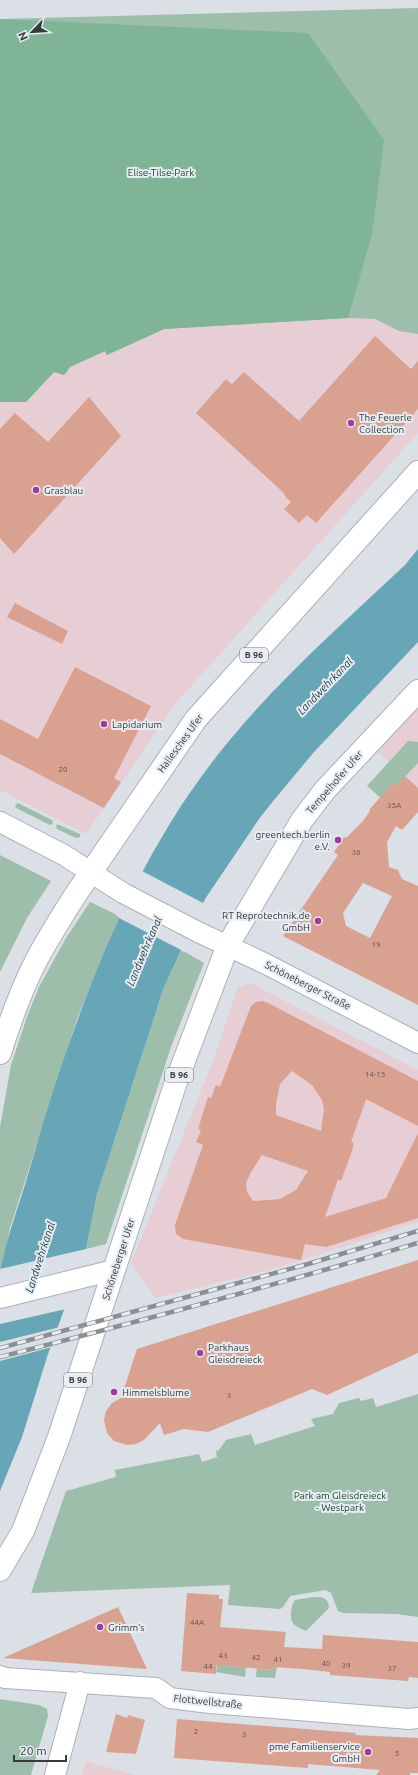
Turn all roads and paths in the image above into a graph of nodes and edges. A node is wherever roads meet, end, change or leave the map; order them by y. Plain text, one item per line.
1 (418, 472) edge
2 (418, 691) edge
3 (0, 822) edge
4 (90, 873) junction
5 (228, 945) junction
6 (418, 1043) edge
7 (0, 1053) edge
8 (114, 1270) junction
9 (0, 1298) edge
10 (0, 1570) edge
11 (0, 1676) edge
12 (80, 1682) junction
13 (418, 1718) edge
14 (55, 1775) edge

1 - 4 main road, Hallesches Ufer / B 96
2 - 5 main road, Tempelhofer Ufer / B 96
3 - 4 street
4 - 5 street, Schöneberger Straße
4 - 7 main road, Hallesches Ufer / B 96
5 - 6 street, Schöneberger Straße
5 - 8 main road, Schöneberger Ufer / B 96
8 - 9 street
8 - 10 main road, Schöneberger Ufer / B 96
11 - 12 street, Flottwellstraße
12 - 13 street, Flottwellstraße
12 - 14 street

